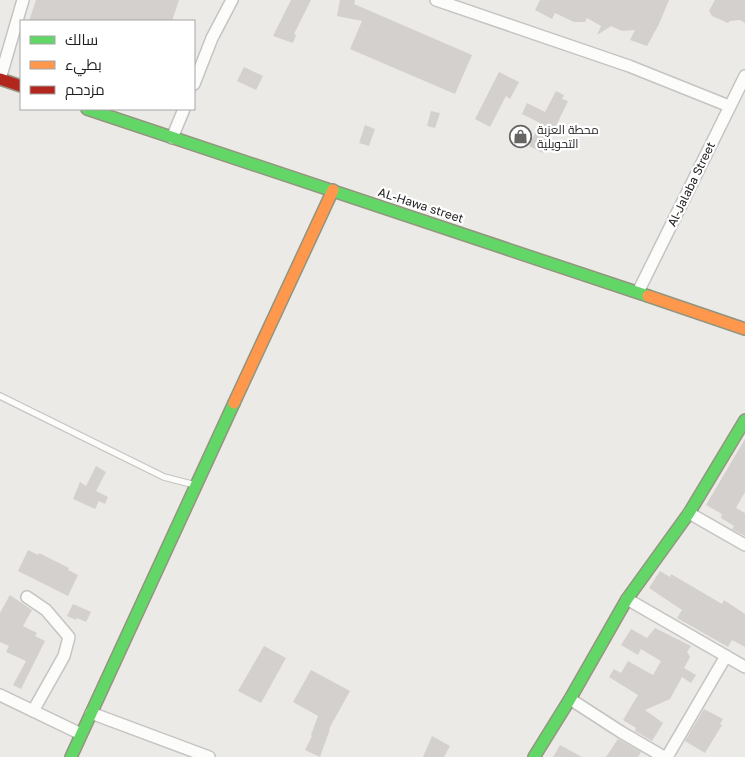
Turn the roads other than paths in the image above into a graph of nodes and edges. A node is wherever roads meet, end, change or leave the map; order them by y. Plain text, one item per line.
1 (23, 0) edge
2 (232, 0) edge
3 (436, 0) edge
4 (745, 76) edge
5 (0, 79) edge
6 (195, 81) edge
7 (20, 86) edge
8 (742, 90) edge
9 (729, 106) junction
10 (90, 110) edge
11 (184, 110) edge
12 (172, 138) junction
13 (333, 190) junction
14 (638, 292) junction
15 (745, 329) edge
16 (0, 396) edge
17 (745, 420) edge
18 (196, 485) junction
19 (689, 513) junction
20 (745, 545) edge
21 (27, 597) dead end
22 (627, 599) junction
23 (726, 656) junction
24 (745, 667) edge
25 (0, 695) edge
26 (570, 699) junction
27 (33, 711) junction
28 (91, 713) junction
29 (81, 734) junction
30 (71, 757) edge
31 (209, 757) edge
32 (534, 757) edge
33 (666, 757) edge

1 - 5 street
2 - 6 street
3 - 9 street
4 - 8 street, Al-Jalaba Street
5 - 7 street
8 - 9 street, Al-Jalaba Street
9 - 14 street, Al-Jalaba Street
10 - 12 street, AL-Hawa street
11 - 12 street
12 - 13 street, AL-Hawa street
13 - 14 street, AL-Hawa street
13 - 18 street
14 - 15 street, AL-Hawa street
16 - 18 lane
17 - 19 street
18 - 28 street
19 - 20 street
19 - 22 street
21 - 27 street
22 - 23 street
22 - 26 street
23 - 24 street
23 - 33 street
25 - 27 street
26 - 32 street
26 - 33 street
27 - 29 street
28 - 29 street
28 - 31 street
29 - 30 street

